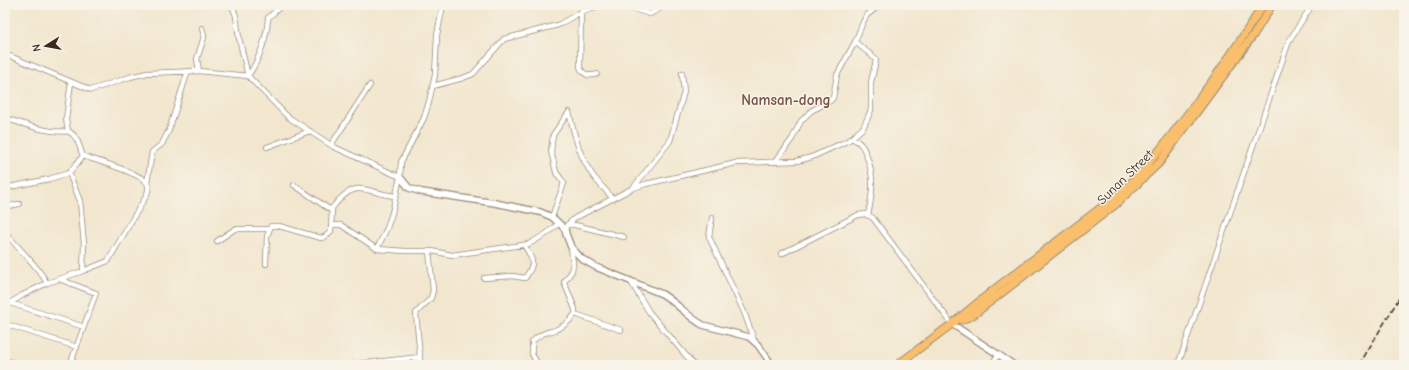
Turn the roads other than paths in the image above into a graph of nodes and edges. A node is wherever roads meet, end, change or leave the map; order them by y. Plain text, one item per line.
1 (232, 5) edge
2 (282, 5) edge
3 (443, 5) edge
4 (585, 5) edge
5 (601, 5) edge
6 (620, 5) edge
7 (666, 5) edge
8 (880, 5) edge
9 (1264, 5) edge
10 (1272, 5) edge
11 (1312, 5) edge
12 (581, 12) junction
13 (202, 28) dead end
14 (855, 42) junction
15 (5, 54) edge
16 (188, 71) junction
17 (199, 71) junction
18 (682, 73) dead end
19 (597, 74) dead end
20 (248, 76) junction
21 (71, 82) junction
22 (370, 85) dead end
23 (433, 86) junction
24 (5, 118) edge
25 (68, 131) junction
26 (310, 131) junction
27 (852, 138) junction
28 (331, 145) junction
29 (268, 147) dead end
30 (83, 156) junction
31 (775, 162) junction
32 (69, 173) junction
33 (400, 177) junction
34 (147, 183) junction
35 (294, 185) dead end
36 (5, 188) edge
37 (633, 188) junction
38 (396, 196) junction
39 (613, 198) junction
40 (19, 204) dead end
41 (5, 207) edge
42 (332, 211) junction
43 (868, 216) junction
44 (552, 217) junction
45 (712, 218) dead end
46 (558, 224) junction
47 (332, 225) junction
48 (566, 227) junction
49 (269, 230) junction
50 (5, 232) edge
51 (624, 237) dead end
52 (218, 241) dead end
53 (524, 245) junction
54 (572, 247) junction
55 (377, 249) junction
56 (430, 251) junction
57 (781, 254) dead end
58 (266, 264) dead end
59 (82, 272) junction
60 (484, 278) dead end
61 (59, 279) junction
62 (631, 282) junction
63 (47, 284) junction
64 (10, 303) junction
65 (5, 306) edge
66 (575, 314) junction
67 (5, 324) edge
68 (952, 324) junction
69 (84, 327) junction
70 (621, 330) dead end
71 (754, 340) junction
72 (77, 347) junction
73 (999, 354) junction
74 (420, 357) junction
75 (5, 360) edge
76 (21, 365) edge
77 (70, 365) edge
78 (348, 365) edge
79 (420, 365) edge
80 (538, 365) edge
81 (694, 365) edge
82 (772, 365) edge
83 (897, 365) edge
84 (992, 365) edge
85 (1014, 365) edge
86 (1178, 365) edge

1 - 20 street
2 - 20 street
3 - 23 street
4 - 12 street
5 - 12 street
6 - 7 street
8 - 14 street
9 - 68 main road, Sunan Street
10 - 68 main road, Sunan Street
11 - 86 street
12 - 19 street
12 - 23 street
13 - 17 street
14 - 27 street
14 - 31 street
15 - 21 street
16 - 17 street
16 - 21 street
16 - 34 street
17 - 20 street
18 - 37 street
20 - 26 street
21 - 25 street
22 - 28 street
23 - 33 street
24 - 25 street
25 - 30 street
26 - 28 street
26 - 29 street
27 - 31 street
27 - 43 street
28 - 33 street
30 - 32 street
30 - 34 street
31 - 37 street
32 - 36 street
32 - 59 street
33 - 38 street
33 - 44 street
34 - 59 street
35 - 42 street
37 - 39 street
38 - 42 street
38 - 55 street
39 - 44 street
39 - 48 street
40 - 41 street
42 - 47 street
43 - 57 street
43 - 68 street
44 - 46 street
45 - 71 street
46 - 48 street
46 - 53 street
47 - 49 street
47 - 55 street
48 - 51 street
48 - 54 street
49 - 52 street
49 - 58 street
50 - 63 street
53 - 56 street
53 - 60 street
54 - 62 street
54 - 66 street
55 - 56 street
56 - 74 street
59 - 61 street
61 - 63 street
61 - 69 street
62 - 71 street
62 - 81 street
63 - 64 street
64 - 65 street
64 - 69 street
66 - 70 street
66 - 80 street
67 - 72 street
68 - 73 street
68 - 83 main road, Sunan Street
69 - 72 street
71 - 82 street
72 - 77 street
73 - 84 street
73 - 85 street
74 - 78 street
74 - 79 street
75 - 76 street

